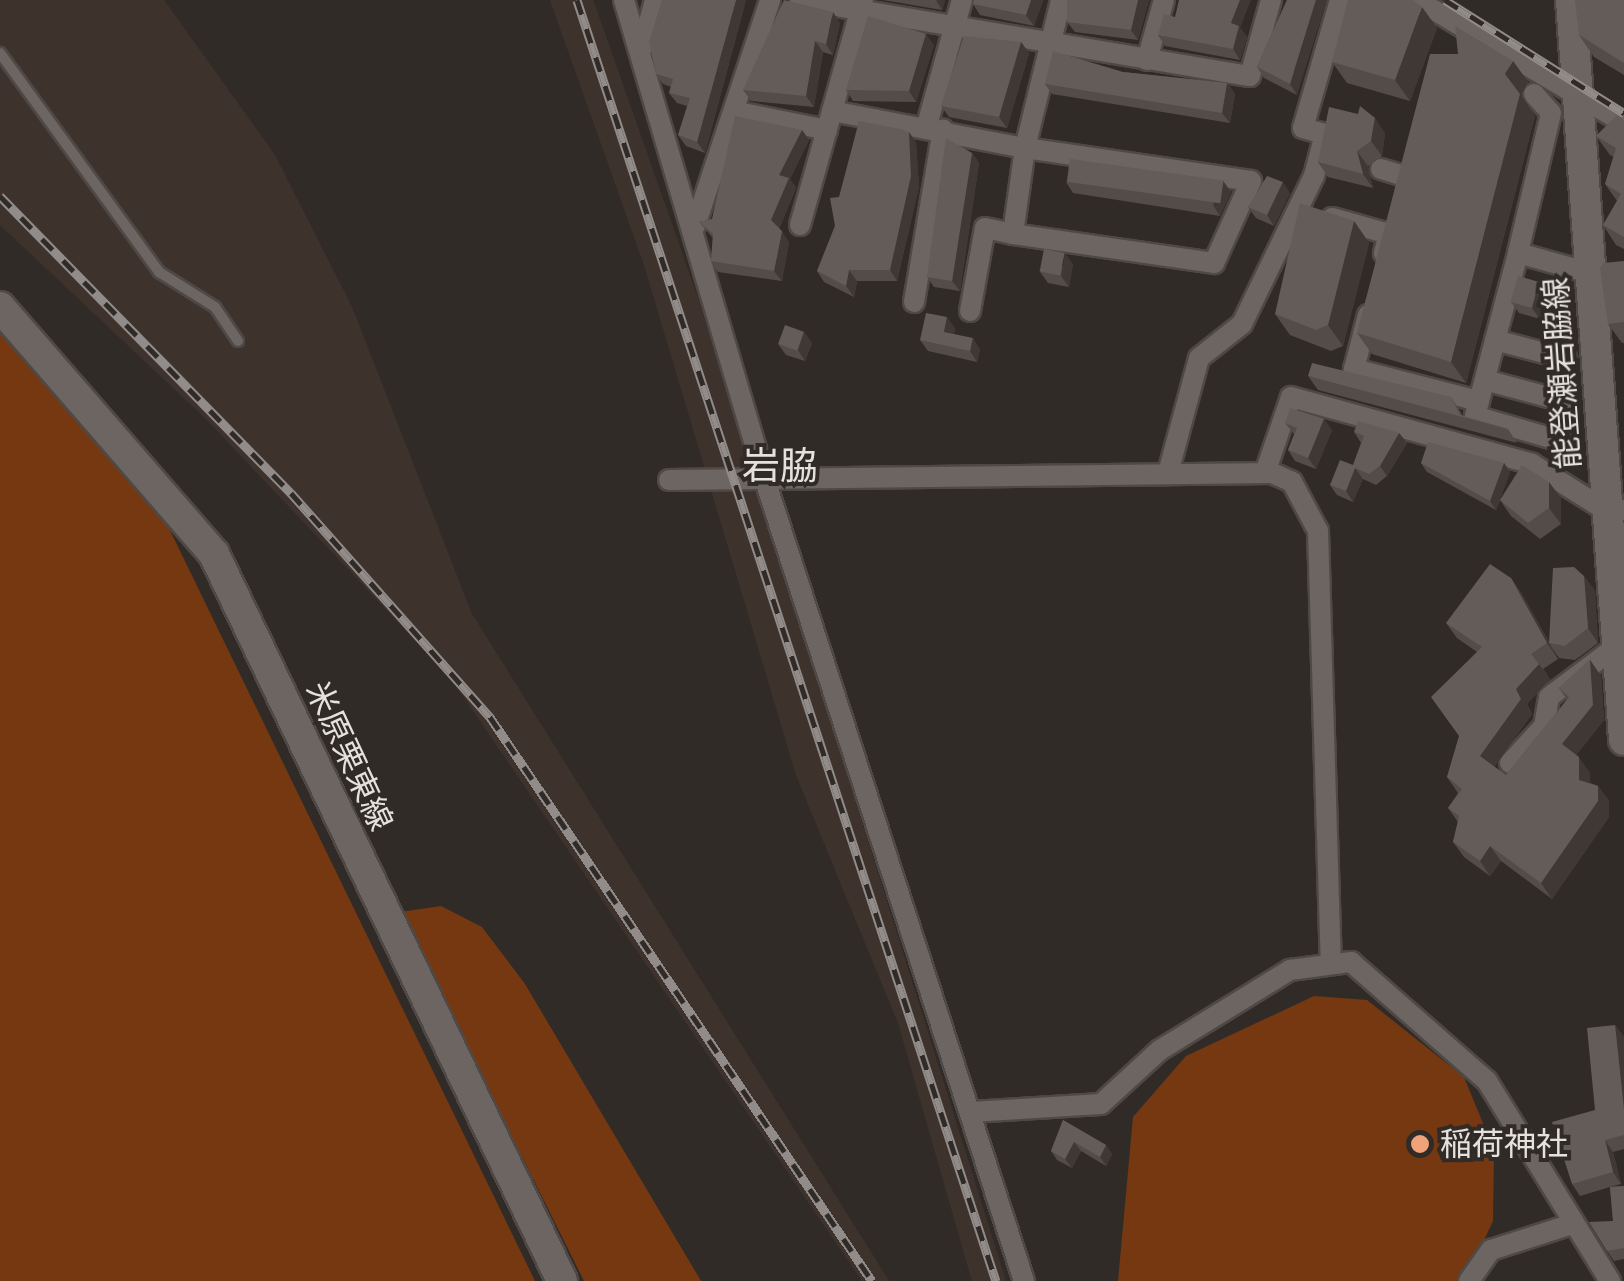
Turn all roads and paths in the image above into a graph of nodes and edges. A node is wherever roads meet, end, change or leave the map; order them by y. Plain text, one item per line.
1 (624, 0) edge
2 (655, 0) edge
3 (770, 0) edge
4 (800, 0) edge
5 (962, 0) edge
6 (1061, 0) edge
7 (1164, 0) edge
8 (1271, 0) edge
9 (1340, 0) edge
10 (1417, 0) edge
11 (1571, 0) edge
12 (862, 5) edge
13 (955, 27) junction
14 (1049, 42) junction
15 (642, 48) junction
16 (0, 53) edge
17 (1147, 60) junction
18 (1534, 94) dead end
19 (1577, 94) junction
20 (738, 112) junction
21 (829, 121) junction
22 (1624, 123) edge
23 (935, 127) junction
24 (1026, 148) junction
25 (1381, 169) dead end
26 (1399, 196) junction
27 (1332, 218) edge
28 (800, 225) dead end
29 (695, 226) junction
30 (1012, 234) junction
31 (1518, 253) junction
32 (1590, 273) junction
33 (914, 302) dead end
34 (0, 307) edge
35 (970, 311) dead end
36 (1495, 340) junction
37 (238, 341) dead end
38 (1567, 359) dead end
39 (1482, 391) junction
40 (1563, 402) dead end
41 (1564, 442) dead end
42 (1168, 473) junction
43 (1265, 473) junction
44 (764, 476) junction
45 (670, 480) dead end
46 (1616, 511) edge
47 (1617, 646) junction
48 (1624, 740) edge
49 (1510, 763) edge
50 (1332, 964) junction
51 (971, 1112) junction
52 (1569, 1225) junction
53 (562, 1281) edge
54 (1024, 1281) edge
55 (1470, 1281) edge
56 (1610, 1281) edge

1 - 15 street
2 - 15 street
3 - 20 street
4 - 12 street
5 - 13 street
6 - 14 street
7 - 17 street
8 - 17 street
9 - 42 street
10 - 19 street
11 - 19 main road, 能登瀬岩脇線
12 - 13 street
12 - 21 street
13 - 14 street
13 - 23 street
14 - 17 street
14 - 24 street
15 - 29 street
16 - 37 lane
18 - 31 street
19 - 22 street
19 - 32 main road, 能登瀬岩脇線
20 - 21 street
20 - 29 street
21 - 23 street
21 - 28 street
23 - 24 street
23 - 33 street
24 - 30 street
24 - 30 street
25 - 26 street
26 - 27 street
26 - 39 street
29 - 44 street
30 - 35 street
31 - 32 street
31 - 36 street
32 - 46 main road, 能登瀬岩脇線
34 - 53 main road, 米原栗東線
36 - 38 street
36 - 39 street
39 - 40 street
39 - 41 street
42 - 43 street
42 - 44 street
43 - 46 street
43 - 50 street
44 - 45 street
44 - 51 street
46 - 47 main road, 能登瀬岩脇線
47 - 48 main road, 能登瀬岩脇線
47 - 49 street
50 - 51 street
50 - 52 street
51 - 54 street
52 - 55 street
52 - 56 street

